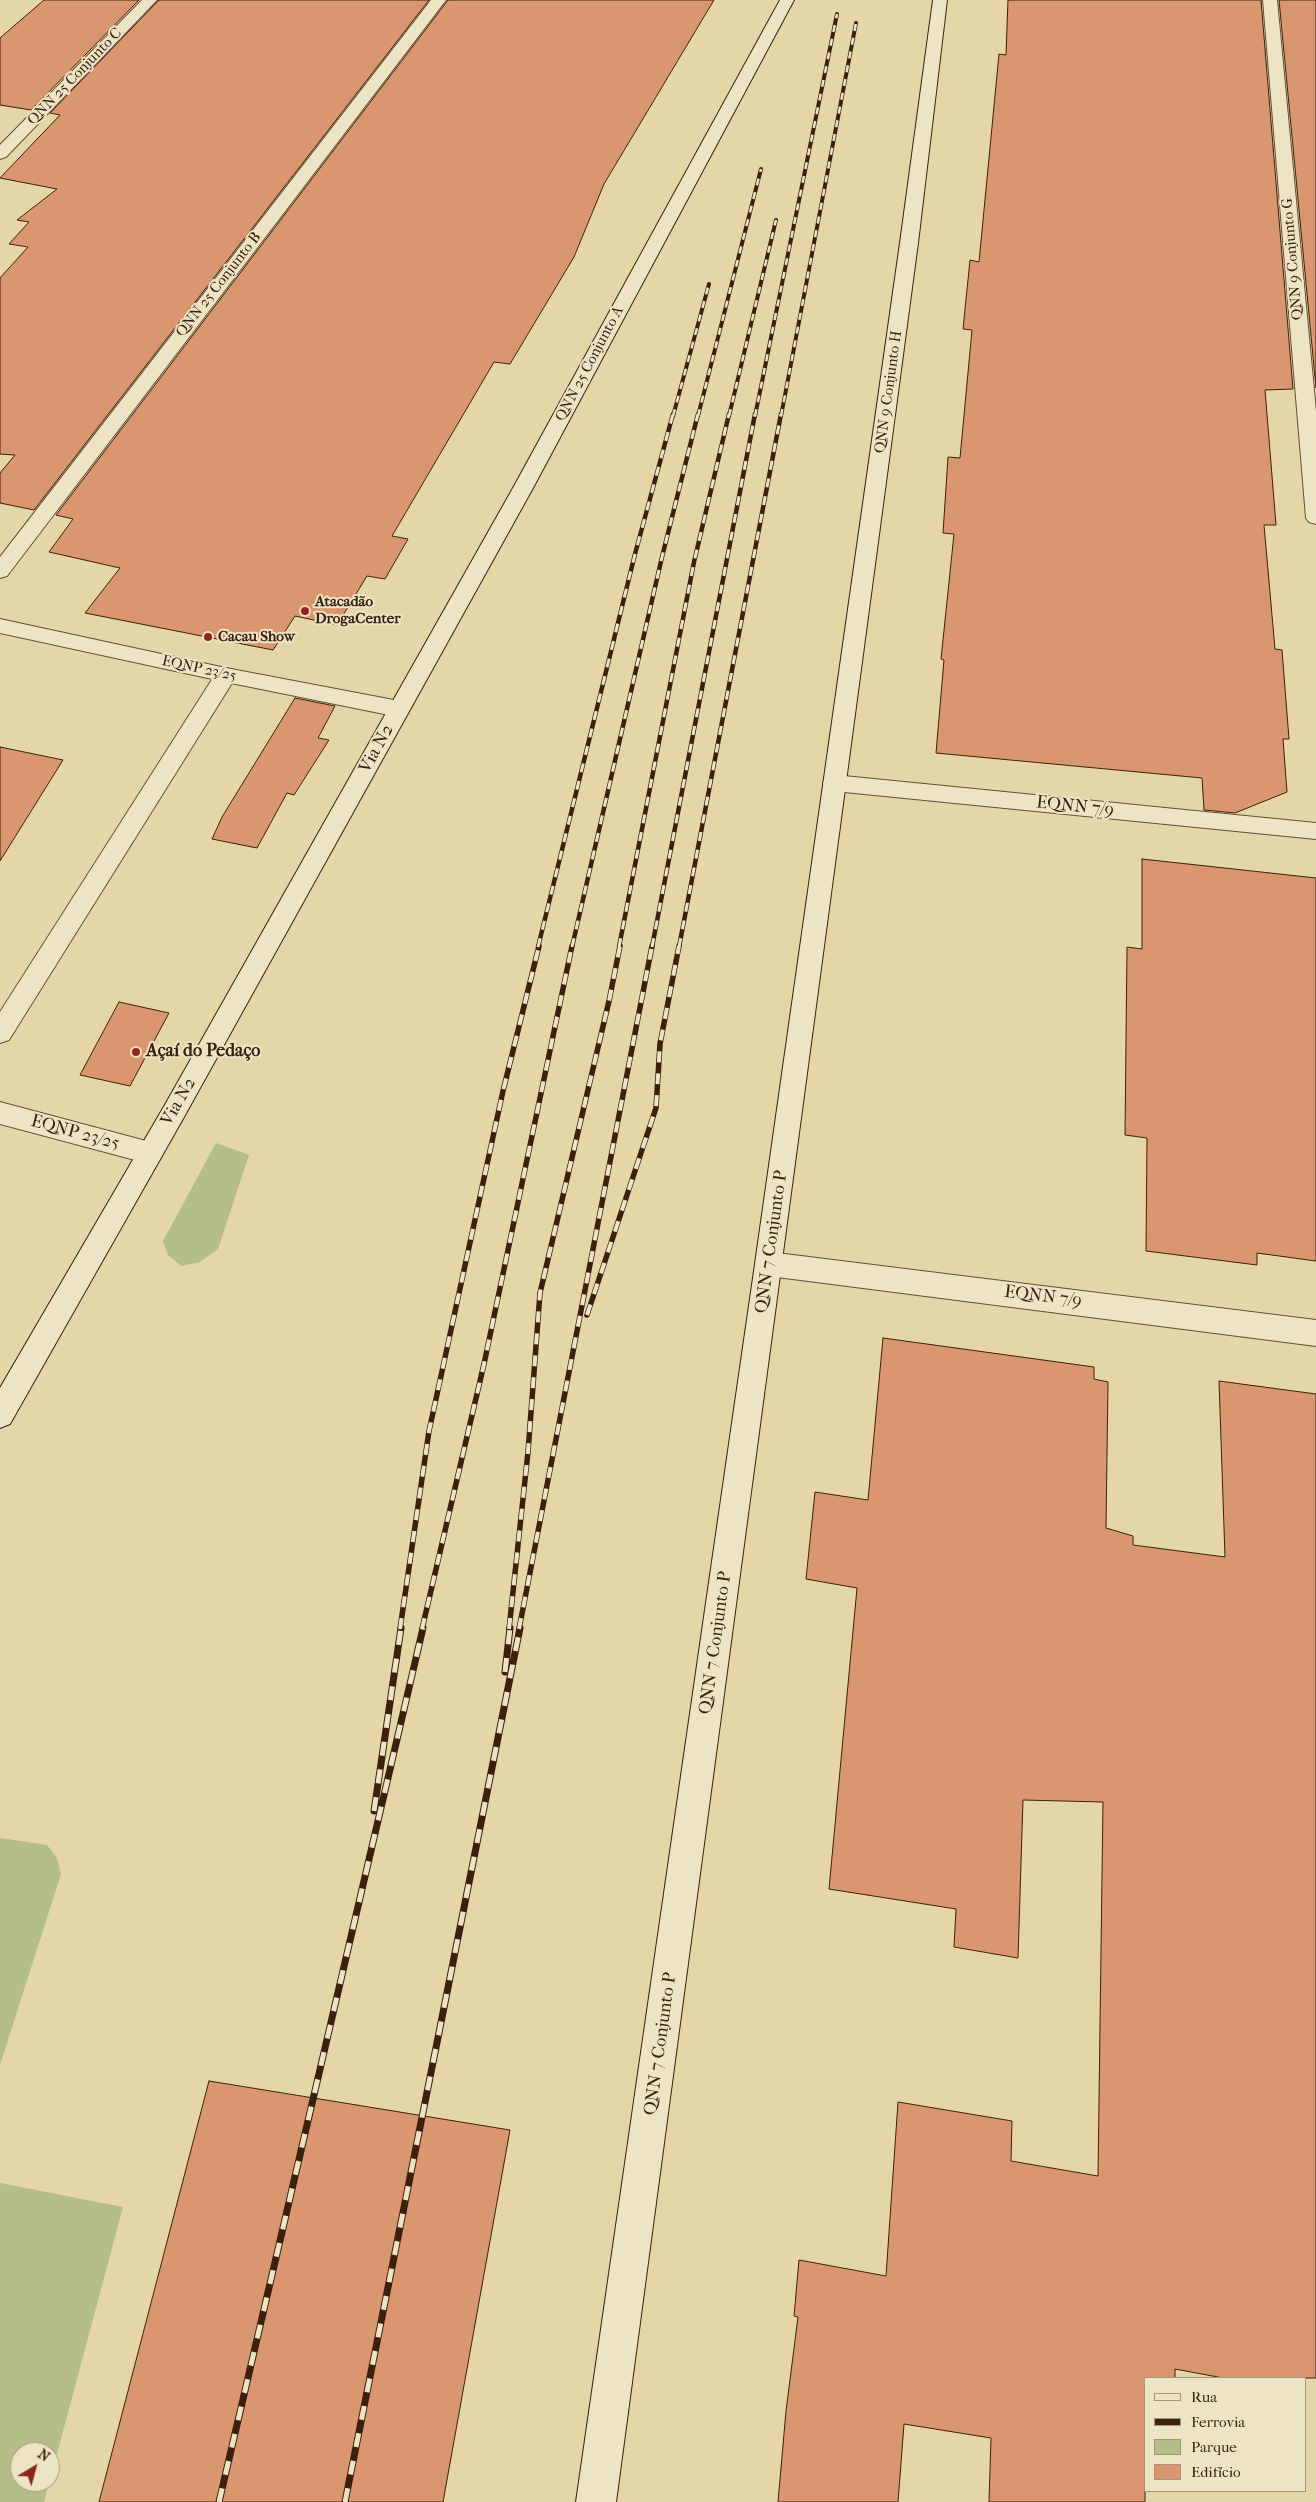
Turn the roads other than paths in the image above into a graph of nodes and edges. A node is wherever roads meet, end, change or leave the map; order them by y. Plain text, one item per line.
1 (150, 0) edge
2 (439, 0) edge
3 (940, 0) edge
4 (1270, 0) edge
5 (793, 2) edge
6 (0, 154) edge
7 (1316, 518) edge
8 (0, 570) edge
9 (0, 626) edge
10 (226, 675) junction
11 (399, 709) junction
12 (834, 783) junction
13 (1316, 831) edge
14 (0, 1033) edge
15 (0, 1114) edge
16 (150, 1153) junction
17 (769, 1264) junction
18 (1316, 1333) edge
19 (0, 1415) edge
20 (596, 2502) edge

1 - 6 street, QNN 25 Conjunto C
2 - 8 street, QNN 25 Conjunto B
3 - 12 street, QNN 9 Conjunto H
4 - 7 street, QNN 9 Conjunto G
5 - 11 street, QNN 25 Conjunto A
9 - 10 street, EQNP 23/25
10 - 11 street, EQNP 23/25
10 - 14 street
11 - 16 street, Via N2
12 - 13 street, EQNN 7/9
12 - 17 street, QNN 7 Conjunto P
15 - 16 street, EQNP 23/25
16 - 19 street, Via N2
17 - 18 street, EQNN 7/9
17 - 20 street, QNN 7 Conjunto P

